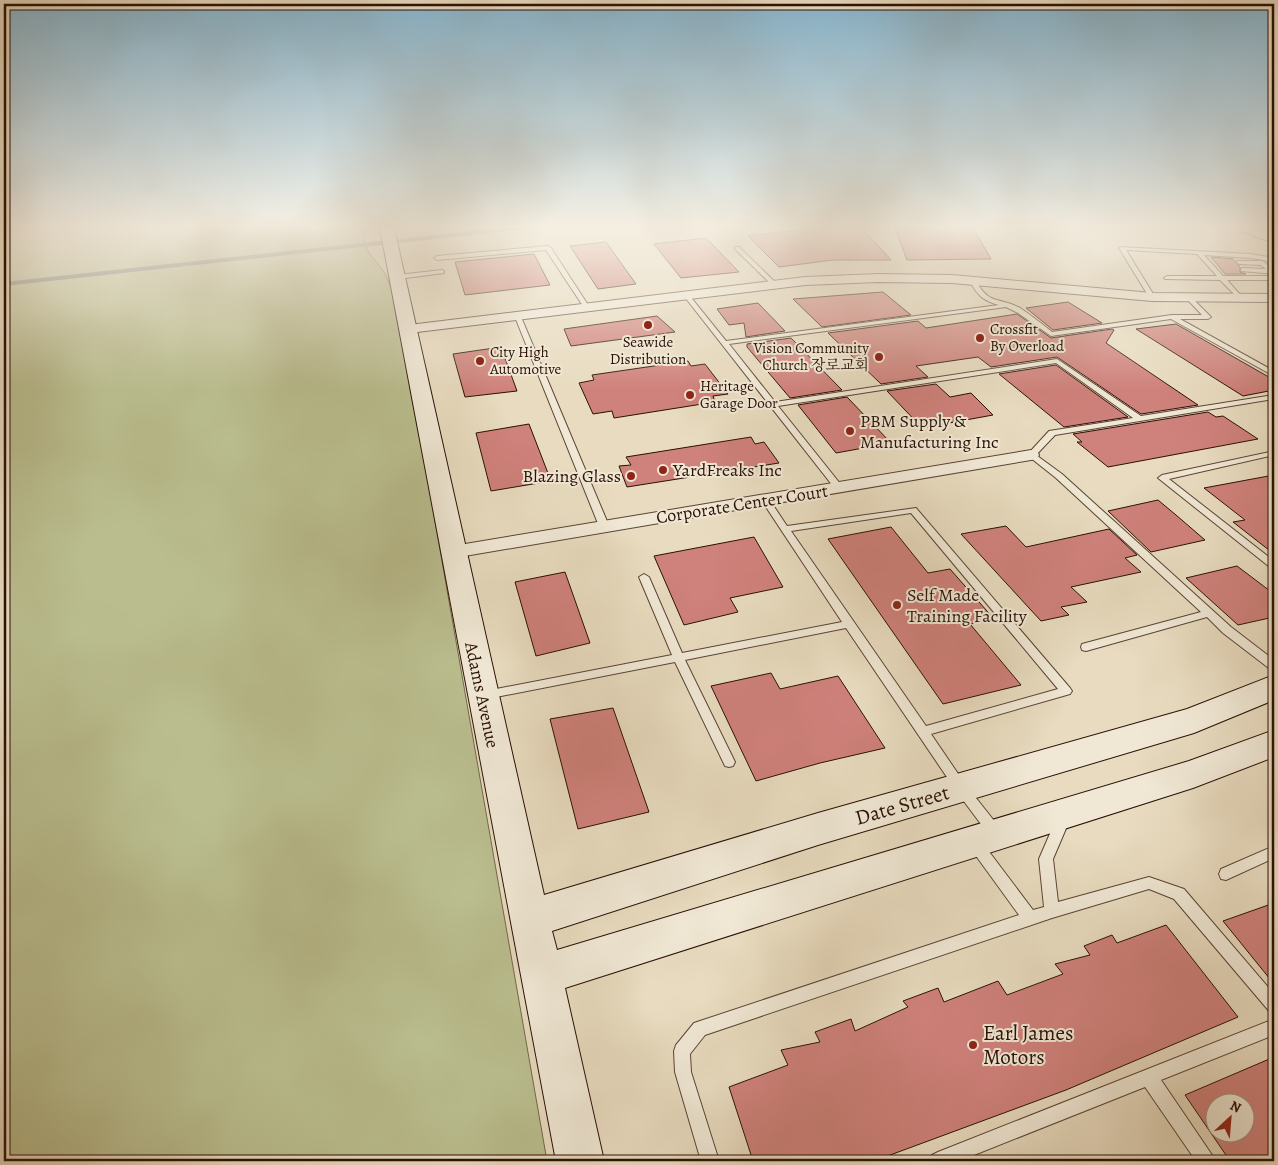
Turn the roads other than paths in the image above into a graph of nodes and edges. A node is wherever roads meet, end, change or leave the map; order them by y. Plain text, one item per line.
1 (399, 282) edge
2 (570, 282) edge
3 (773, 282) edge
4 (795, 282) edge
5 (974, 282) edge
6 (998, 282) edge
7 (1143, 282) edge
8 (1225, 282) edge
9 (776, 285) junction
10 (687, 296) junction
11 (1152, 297) junction
12 (1189, 298) junction
13 (1274, 298) edge
14 (1241, 299) junction
15 (1004, 306) junction
16 (587, 308) junction
17 (518, 317) junction
18 (1172, 317) junction
19 (409, 329) junction
20 (724, 343) junction
21 (1274, 374) edge
22 (1274, 397) edge
23 (773, 405) junction
24 (1140, 419) junction
25 (1274, 453) edge
26 (1031, 455) junction
27 (839, 488) junction
28 (766, 501) junction
29 (604, 526) junction
30 (785, 529) junction
31 (453, 552) junction
32 (1274, 566) edge
33 (644, 577) dead end
34 (1210, 613) junction
35 (849, 624) junction
36 (1086, 647) dead end
37 (679, 658) junction
38 (1274, 666) edge
39 (1274, 687) edge
40 (482, 695) junction
41 (923, 732) junction
42 (1274, 743) edge
43 (729, 762) dead end
44 (961, 788) junction
45 (1065, 813) junction
46 (986, 838) junction
47 (1274, 852) edge
48 (1226, 874) dead end
49 (1052, 912) junction
50 (529, 918) junction
51 (1031, 919) junction
52 (541, 975) junction
53 (1274, 1006) edge
54 (1274, 1027) edge
55 (1149, 1078) junction
56 (580, 1161) edge
57 (710, 1161) edge
58 (938, 1161) edge
59 (1206, 1161) edge

1 - 19 street, Adams Avenue
2 - 16 lane
3 - 9 lane
4 - 9 street
5 - 15 lane
6 - 11 street
7 - 11 lane
8 - 14 lane
9 - 10 street
10 - 16 street
10 - 20 lane
11 - 12 street
12 - 14 street
12 - 18 lane
13 - 14 street
15 - 18 lane
15 - 20 lane
16 - 17 street
17 - 19 street
17 - 29 lane
18 - 21 lane
19 - 31 street, Adams Avenue
20 - 23 lane
22 - 24 lane
23 - 24 lane
23 - 27 lane
24 - 26 lane
25 - 32 lane
26 - 27 street, Corporate Center Court
26 - 34 lane
27 - 28 street, Corporate Center Court
28 - 29 street, Corporate Center Court
28 - 30 lane
29 - 31 street, Corporate Center Court
30 - 35 lane
30 - 41 lane
31 - 40 street, Adams Avenue
33 - 37 lane
34 - 36 lane
34 - 38 lane
35 - 37 lane
35 - 41 lane
37 - 40 lane
37 - 43 lane
39 - 44 street, Date Street
40 - 50 street, Adams Avenue
41 - 44 lane
42 - 45 street
44 - 46 lane
44 - 50 street, Date Street
45 - 46 street
45 - 49 lane
46 - 51 lane
46 - 52 street
47 - 48 lane
49 - 51 lane
49 - 53 lane
50 - 52 street, Adams Avenue
51 - 57 lane
52 - 56 street, Adams Avenue
54 - 55 lane
55 - 58 lane
55 - 59 lane

